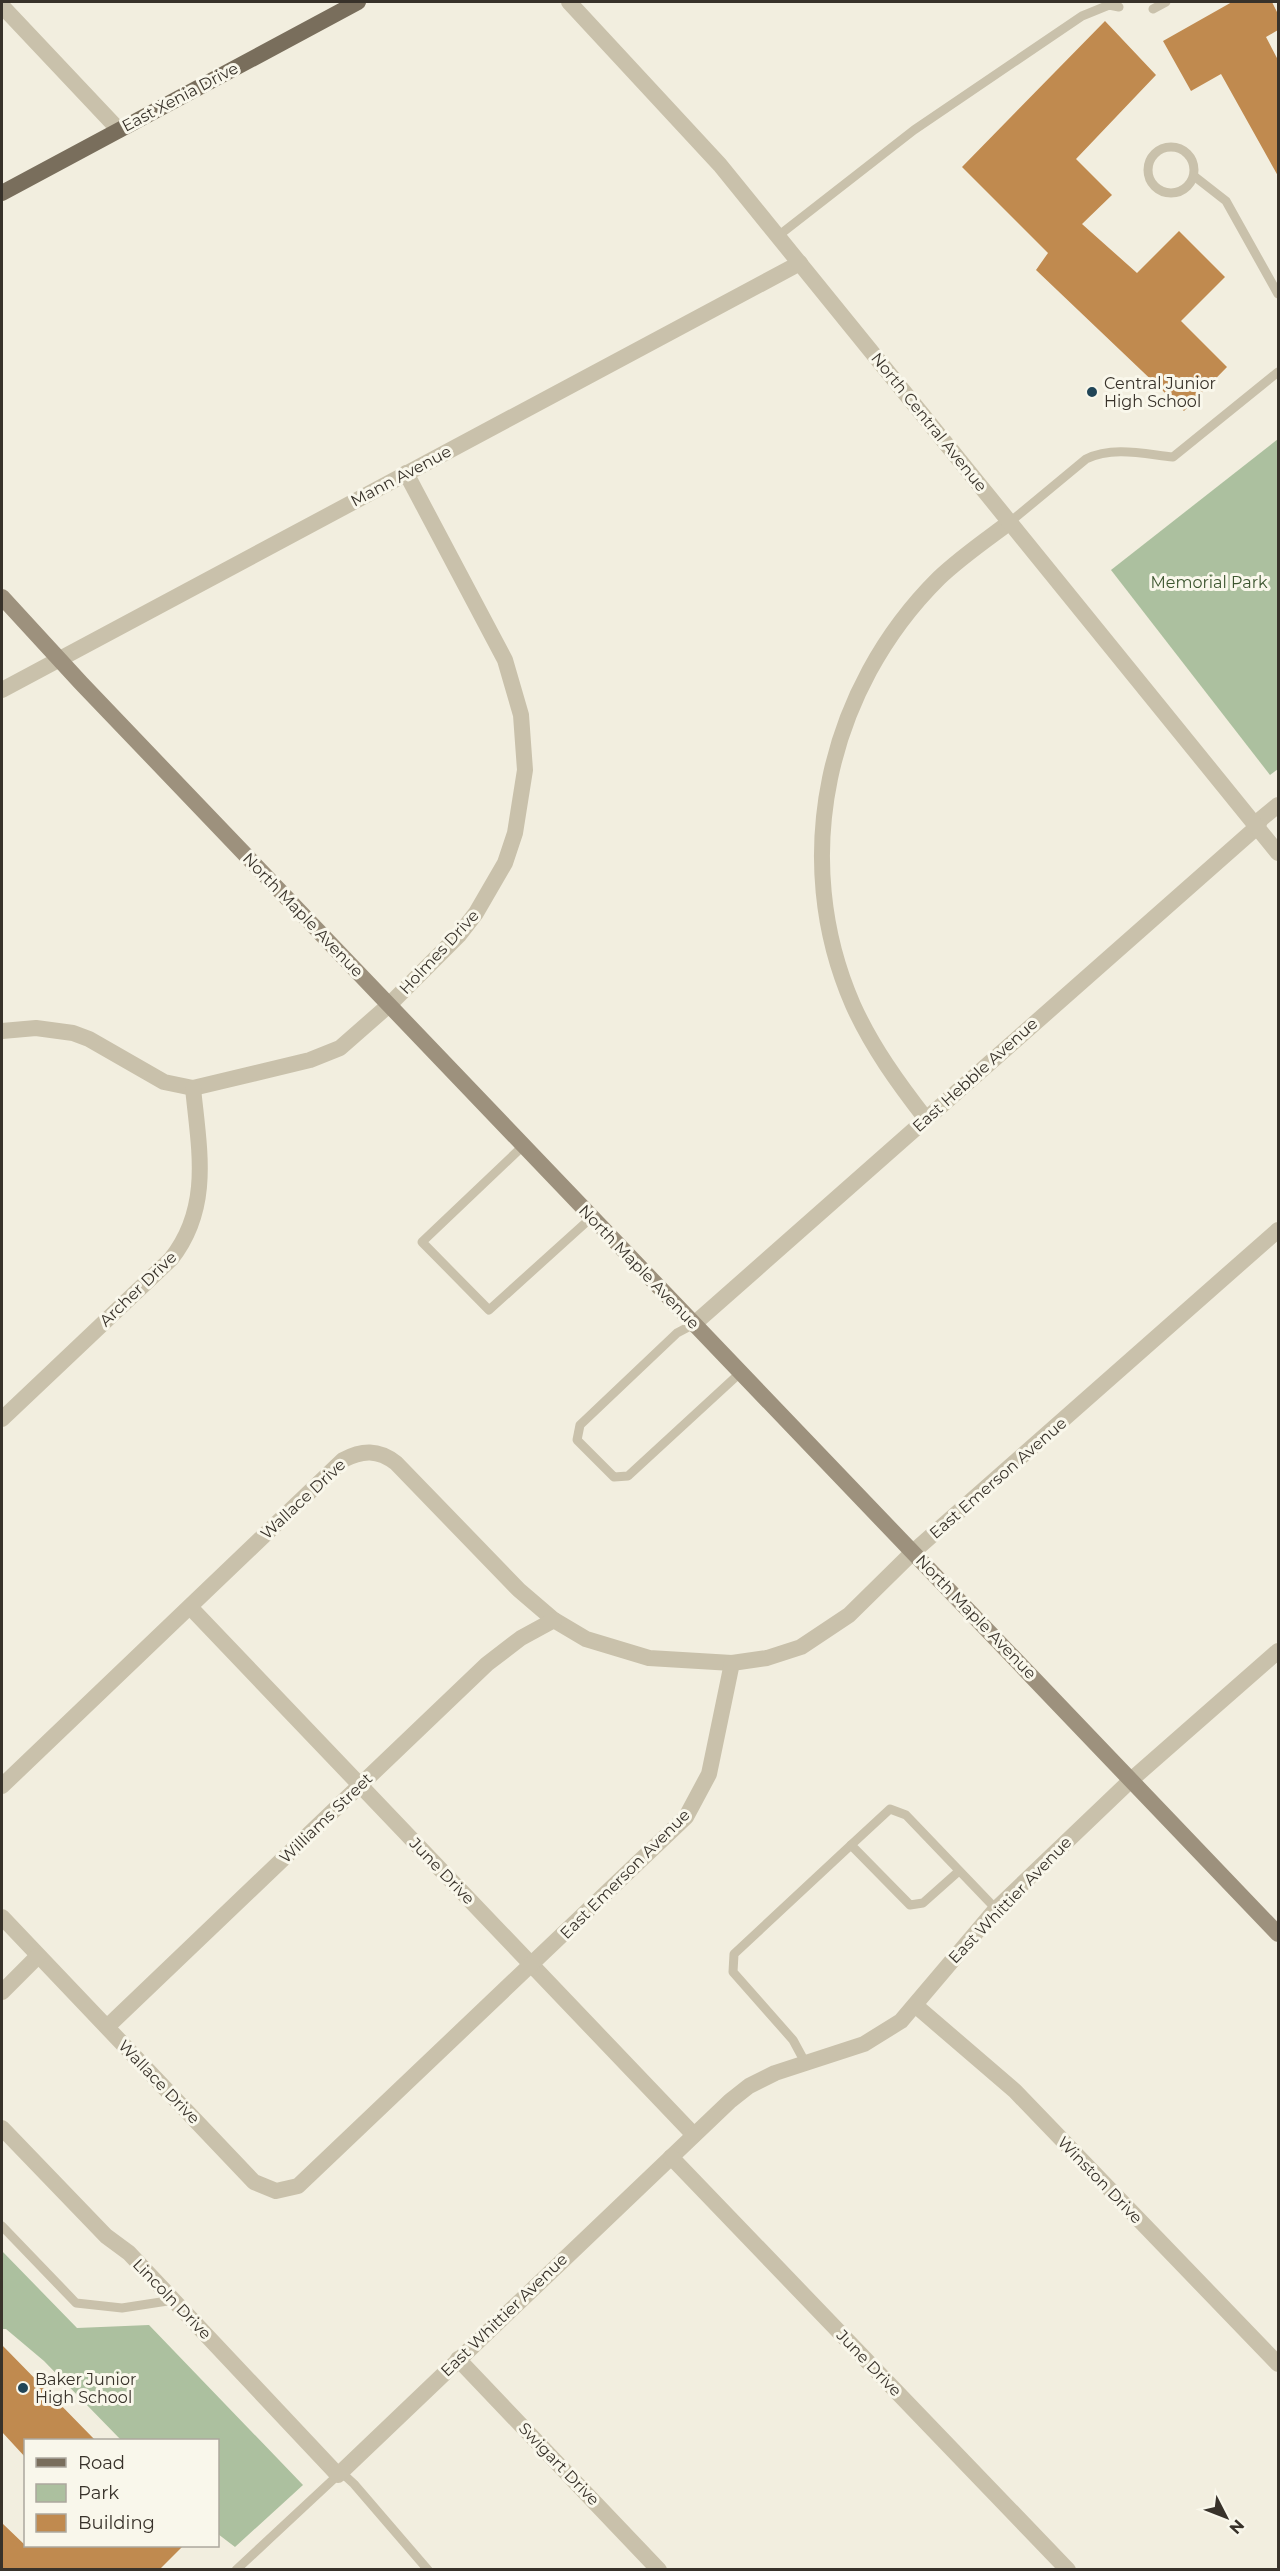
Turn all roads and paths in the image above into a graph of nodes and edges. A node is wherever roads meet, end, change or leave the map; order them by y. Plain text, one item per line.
1 (358, 2) edge
2 (569, 2) edge
3 (1166, 2) edge
4 (2, 6) edge
5 (1119, 7) dead end
6 (1153, 9) dead end
7 (119, 130) junction
8 (1194, 176) junction
9 (2, 193) edge
10 (778, 236) junction
11 (800, 263) junction
12 (1278, 294) edge
13 (1278, 372) edge
14 (406, 473) junction
15 (1010, 522) junction
16 (2, 597) edge
17 (60, 660) junction
18 (2, 690) edge
19 (1278, 805) edge
20 (1257, 827) junction
21 (1278, 853) edge
22 (389, 1005) junction
23 (2, 1031) edge
24 (193, 1088) junction
25 (926, 1119) junction
26 (523, 1146) junction
27 (592, 1217) junction
28 (1278, 1230) edge
29 (694, 1324) junction
30 (741, 1373) junction
31 (2, 1419) edge
32 (913, 1552) junction
33 (190, 1607) junction
34 (554, 1620) junction
35 (1278, 1651) edge
36 (732, 1663) junction
37 (1131, 1780) junction
38 (361, 1785) junction
39 (2, 1786) edge
40 (851, 1845) junction
41 (959, 1871) junction
42 (996, 1909) junction
43 (2, 1917) edge
44 (1278, 1934) edge
45 (38, 1956) junction
46 (532, 1965) junction
47 (2, 1992) edge
48 (915, 2005) junction
49 (107, 2028) junction
50 (806, 2064) junction
51 (2, 2128) edge
52 (694, 2135) junction
53 (671, 2157) junction
54 (329, 2158) joint
55 (2, 2226) edge
56 (174, 2300) junction
57 (458, 2359) junction
58 (1278, 2364) edge
59 (339, 2473) junction
60 (236, 2570) edge
61 (428, 2570) edge
62 (659, 2570) edge
63 (1068, 2570) edge

1 - 7 main road, East Xenia Drive
2 - 10 street, North Central Avenue
3 - 6 lane
4 - 7 street
5 - 10 lane
7 - 9 main road, East Xenia Drive
8 - 8 lane
8 - 12 lane
10 - 11 street, North Central Avenue
11 - 14 street, Mann Avenue
11 - 15 street, North Central Avenue
13 - 15 lane
14 - 17 street, Mann Avenue
14 - 22 street, Holmes Drive
15 - 20 street, North Central Avenue
15 - 25 street
16 - 17 main road, North Maple Avenue
17 - 18 street, Mann Avenue
17 - 22 main road, North Maple Avenue
19 - 20 street, East Hebble Avenue
20 - 21 street, North Central Avenue
20 - 25 street, East Hebble Avenue
22 - 24 street, Holmes Drive
22 - 26 main road, North Maple Avenue
23 - 24 street, Holmes Drive
24 - 31 street, Archer Drive
25 - 29 street, East Hebble Avenue
26 - 27 main road, North Maple Avenue
26 - 27 lane
27 - 29 main road, North Maple Avenue
28 - 32 street, East Emerson Avenue
29 - 30 main road, North Maple Avenue
29 - 30 lane
30 - 32 main road, North Maple Avenue
32 - 36 street, East Emerson Avenue
32 - 37 main road, North Maple Avenue
33 - 34 street, Wallace Drive
33 - 38 street, June Drive
33 - 39 street, Wallace Drive
34 - 36 street, Wallace Drive
34 - 38 street, Williams Street
35 - 37 street, East Whittier Avenue
36 - 46 street, East Emerson Avenue
37 - 42 street, East Whittier Avenue
37 - 44 main road, North Maple Avenue
38 - 46 street, June Drive
38 - 49 street, Williams Street
40 - 41 lane
40 - 41 lane
40 - 50 lane
41 - 42 lane
42 - 48 street, East Whittier Avenue
43 - 45 street, Wallace Drive
45 - 47 street
45 - 49 street, Wallace Drive
46 - 52 street, June Drive
46 - 54 street, East Emerson Avenue
48 - 50 street, East Whittier Avenue
48 - 58 street, Winston Drive
49 - 54 street, Wallace Drive
50 - 52 street, East Whittier Avenue
51 - 56 street, Lincoln Drive
52 - 53 street, East Whittier Avenue
53 - 57 street, East Whittier Avenue
53 - 63 street, June Drive
55 - 56 lane
56 - 59 street, Lincoln Drive
57 - 59 street, East Whittier Avenue
57 - 62 street, Swigart Drive
59 - 60 lane
59 - 61 lane

